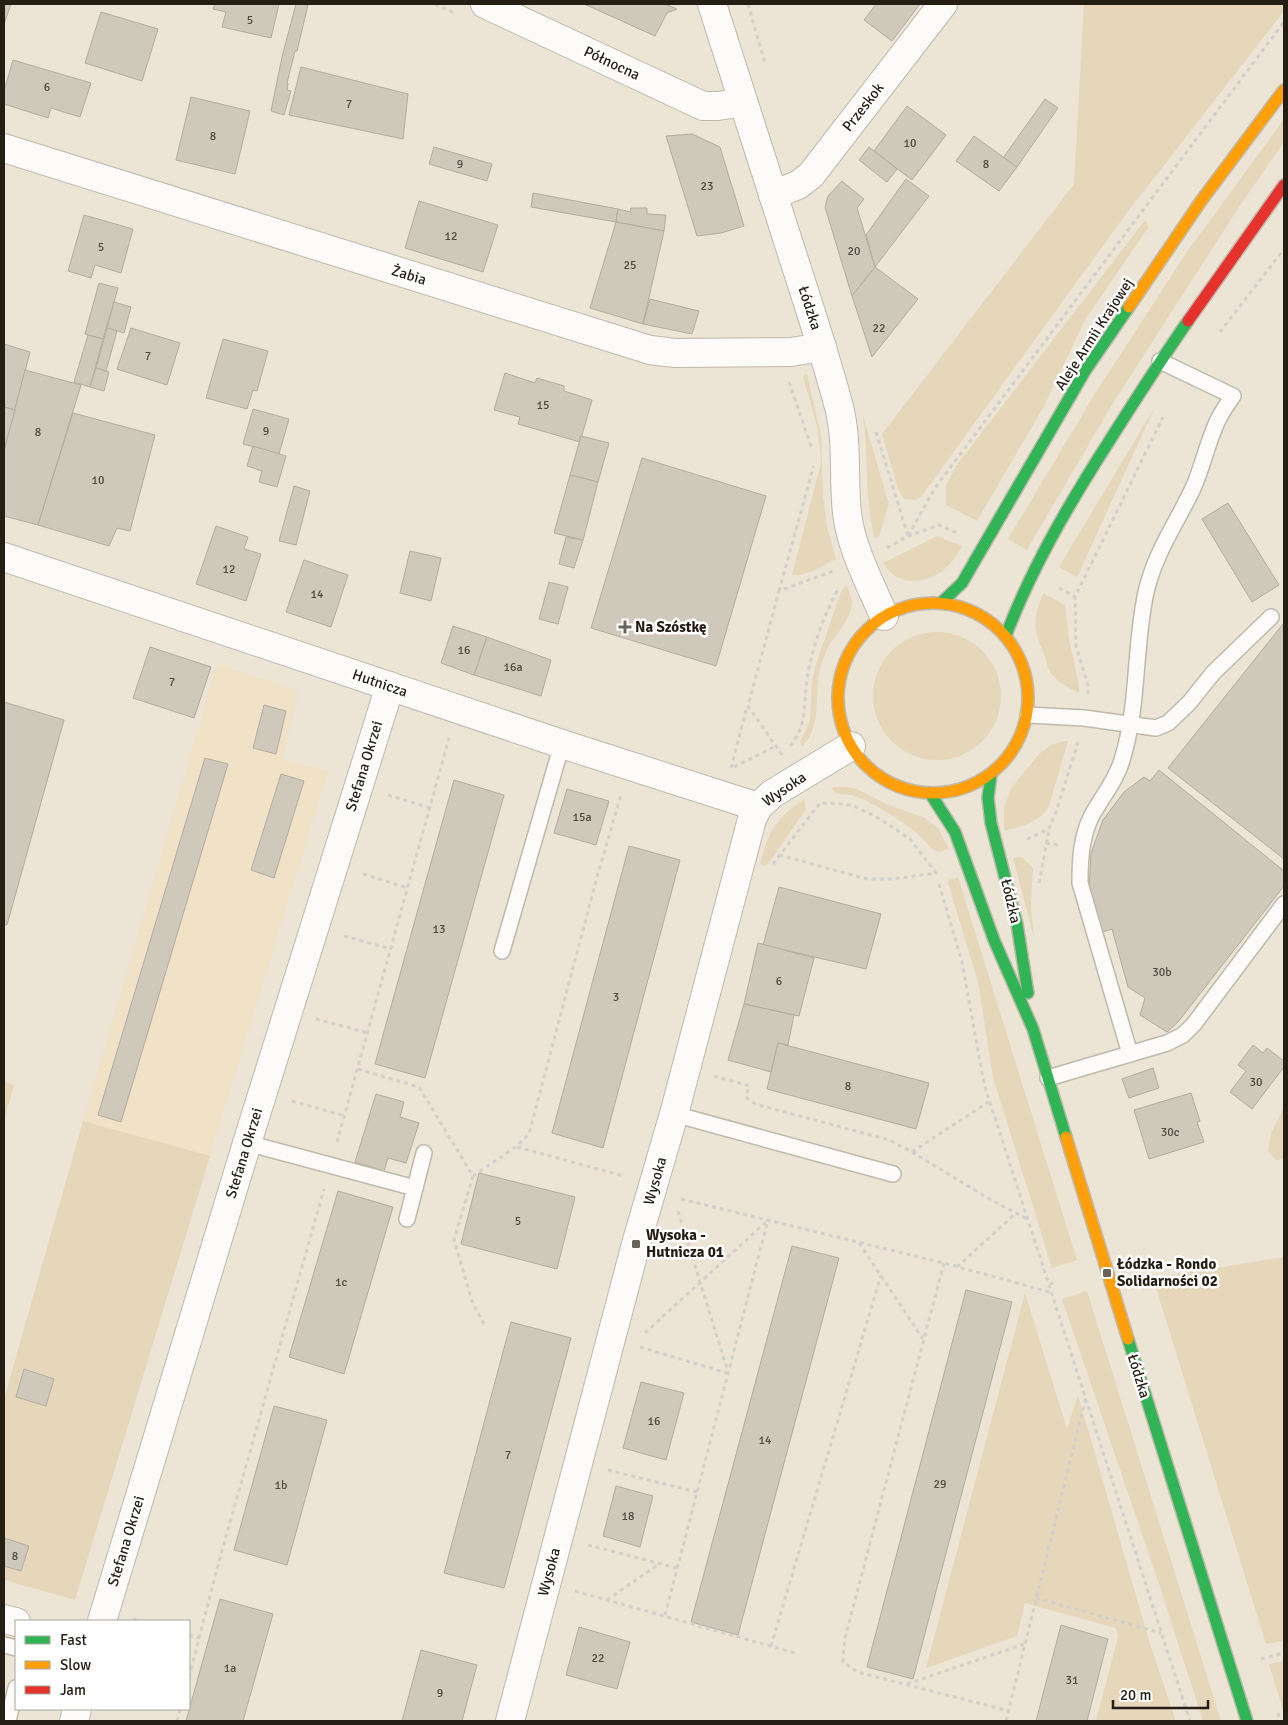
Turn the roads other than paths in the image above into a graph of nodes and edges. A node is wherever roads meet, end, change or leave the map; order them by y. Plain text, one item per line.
1 (485, 4) edge
2 (712, 4) edge
3 (943, 4) edge
4 (1284, 90) edge
5 (743, 102) junction
6 (4, 148) edge
7 (1284, 185) edge
8 (773, 195) junction
9 (822, 347) junction
10 (1160, 361) junction
11 (4, 557) edge
12 (942, 602) junction
13 (884, 616) junction
14 (1271, 617) dead end
15 (1006, 635) junction
16 (390, 686) junction
17 (1028, 715) junction
18 (1130, 725) junction
19 (562, 744) junction
20 (851, 746) junction
21 (991, 774) junction
22 (930, 793) junction
23 (758, 807) junction
24 (1284, 904) edge
25 (502, 951) dead end
26 (1033, 1029) junction
27 (1130, 1054) junction
28 (1048, 1078) junction
29 (674, 1114) junction
30 (247, 1143) junction
31 (424, 1153) dead end
32 (893, 1174) dead end
33 (415, 1188) junction
34 (407, 1219) dead end
35 (102, 1620) edge
36 (15, 1692) edge
37 (8, 1721) edge
38 (510, 1721) edge
39 (1247, 1721) edge

1 - 5 street, Północna
2 - 5 street, Łódzka
3 - 8 street, Przeskok
4 - 12 main road, Aleje Armii Krajowej
5 - 8 street, Łódzka
6 - 9 street, Żabia
7 - 10 main road
8 - 9 street, Łódzka
9 - 13 street, Łódzka
10 - 15 main road
10 - 18 lane
11 - 16 street, Hutnicza
12 - 13 main road
12 - 15 main road
13 - 20 main road
14 - 18 lane
15 - 17 main road
16 - 19 street, Hutnicza
16 - 30 street, Stefana Okrzei
17 - 18 lane
17 - 21 main road
18 - 27 lane
19 - 23 street, Hutnicza
19 - 25 lane
20 - 22 main road
20 - 23 street, Wysoka
21 - 22 main road
21 - 26 main road, Łódzka
22 - 26 main road, Łódzka
23 - 29 street, Wysoka
24 - 27 lane
26 - 28 main road, Łódzka
27 - 28 lane
28 - 39 main road, Łódzka
29 - 32 lane
29 - 38 street, Wysoka
30 - 33 lane
30 - 35 street, Stefana Okrzei
31 - 33 lane
33 - 34 lane
36 - 37 lane

